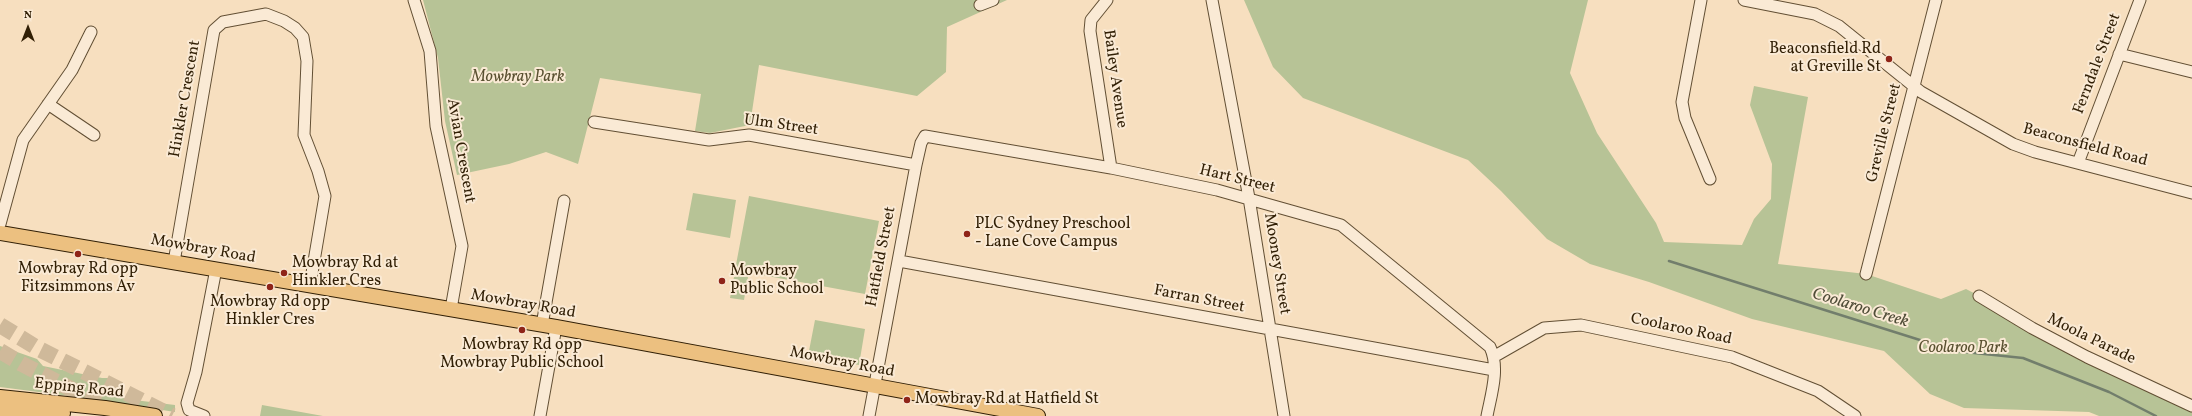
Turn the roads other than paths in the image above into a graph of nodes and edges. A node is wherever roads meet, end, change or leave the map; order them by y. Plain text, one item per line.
1 (414, 0) edge
2 (993, 0) edge
3 (1108, 0) edge
4 (1212, 0) edge
5 (1701, 0) edge
6 (1744, 0) edge
7 (1936, 0) edge
8 (2140, 0) edge
9 (1768, 2) edge
10 (980, 5) dead end
11 (91, 32) dead end
12 (2119, 54) junction
13 (2192, 72) edge
14 (1914, 86) junction
15 (48, 104) junction
16 (594, 122) dead end
17 (94, 135) dead end
18 (925, 136) joint
19 (2078, 163) junction
20 (916, 165) junction
21 (1111, 168) junction
22 (1710, 179) dead end
23 (2192, 193) edge
24 (1249, 198) junction
25 (564, 201) dead end
26 (0, 224) edge
27 (0, 233) edge
28 (899, 260) junction
29 (174, 262) junction
30 (216, 269) junction
31 (1866, 274) dead end
32 (310, 286) junction
33 (1980, 296) dead end
34 (451, 309) junction
35 (542, 325) junction
36 (556, 327) junction
37 (1270, 330) junction
38 (1495, 356) junction
39 (1494, 370) junction
40 (875, 386) junction
41 (0, 397) edge
42 (2192, 406) edge
43 (0, 409) edge
44 (93, 416) edge
45 (155, 416) edge
46 (204, 416) edge
47 (540, 416) edge
48 (869, 416) edge
49 (1038, 416) edge
50 (1284, 416) edge
51 (1487, 416) edge
52 (1855, 416) edge

1 - 34 street, Avian Crescent
2 - 10 street
3 - 21 street, Bailey Avenue
4 - 24 street, Mooney Street
5 - 22 street
6 - 9 street, Beaconsfield Road
7 - 14 street, Greville Street
8 - 12 street, Ferndale Street
9 - 14 street, Beaconsfield Road
11 - 15 street
12 - 13 street
12 - 19 street, Ferndale Street
14 - 19 street, Beaconsfield Road
14 - 31 street, Greville Street
15 - 17 street
15 - 26 street
16 - 20 street, Ulm Street
18 - 20 street, Hatfield Street
18 - 21 street, Hart Street
19 - 23 street, Beaconsfield Road
20 - 28 street, Hatfield Street
21 - 24 street, Hart Street
24 - 37 street, Mooney Street
24 - 38 street, Hart Street
25 - 35 street
27 - 29 main road, Mowbray Road
28 - 37 street, Farran Street
28 - 40 street, Hatfield Street
29 - 30 main road, Mowbray Road
29 - 32 street, Hinkler Crescent
30 - 32 main road, Mowbray Road
30 - 46 street
32 - 34 main road, Mowbray Road
33 - 42 street, Moola Parade
34 - 35 main road, Mowbray Road
35 - 36 main road, Mowbray Road
36 - 40 main road, Mowbray Road
36 - 47 street
37 - 39 street, Farran Street
37 - 50 street, Mooney Street
38 - 39 street
38 - 52 street, Coolaroo Road
39 - 51 street
40 - 48 street, Hatfield Street
40 - 49 main road, Mowbray Road
41 - 45 main road, Epping Road
43 - 44 main road, Epping Road

